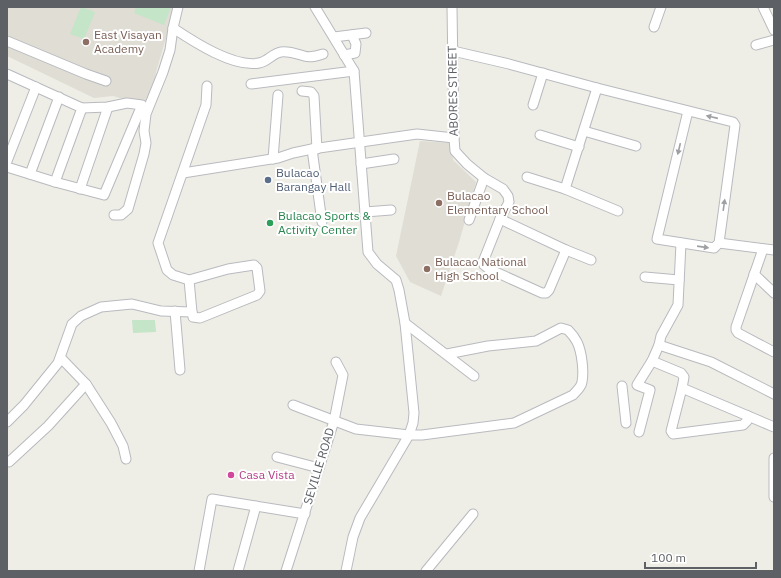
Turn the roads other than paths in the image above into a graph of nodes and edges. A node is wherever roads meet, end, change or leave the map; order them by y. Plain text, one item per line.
1 (178, 7) edge
2 (315, 7) edge
3 (452, 7) edge
4 (661, 7) edge
5 (763, 7) edge
6 (654, 27) dead end
7 (173, 28) junction
8 (774, 30) edge
9 (366, 33) dead end
10 (352, 35) junction
11 (334, 38) junction
12 (774, 40) edge
13 (7, 41) edge
14 (756, 45) dead end
15 (453, 51) junction
16 (322, 54) dead end
17 (344, 55) junction
18 (354, 71) junction
19 (543, 73) junction
20 (7, 75) edge
21 (106, 81) dead end
22 (251, 84) dead end
23 (207, 86) dead end
24 (36, 87) junction
25 (597, 88) junction
26 (302, 91) dead end
27 (278, 95) dead end
28 (60, 98) junction
29 (533, 105) dead end
30 (108, 106) junction
31 (82, 108) junction
32 (688, 111) junction
33 (584, 131) junction
34 (540, 134) dead end
35 (454, 138) junction
36 (359, 143) junction
37 (636, 146) dead end
38 (579, 147) junction
39 (315, 149) junction
40 (273, 159) junction
41 (394, 159) dead end
42 (7, 160) edge
43 (361, 164) junction
44 (7, 167) edge
45 (183, 173) junction
46 (30, 174) junction
47 (526, 177) dead end
48 (484, 178) junction
49 (55, 182) junction
50 (80, 189) junction
51 (564, 189) junction
52 (391, 210) dead end
53 (618, 211) dead end
54 (365, 212) junction
55 (114, 215) dead end
56 (500, 219) junction
57 (469, 220) dead end
58 (322, 222) dead end
59 (719, 243) junction
60 (681, 244) junction
61 (763, 249) junction
62 (566, 250) junction
63 (774, 250) edge
64 (591, 260) dead end
65 (754, 274) junction
66 (645, 277) dead end
67 (189, 280) junction
68 (680, 280) junction
69 (774, 293) edge
70 (175, 311) junction
71 (192, 312) junction
72 (405, 323) junction
73 (659, 346) junction
74 (774, 352) edge
75 (447, 354) junction
76 (61, 358) junction
77 (652, 361) junction
78 (336, 362) dead end
79 (180, 370) dead end
80 (474, 376) dead end
81 (86, 384) junction
82 (622, 386) dead end
83 (682, 388) junction
84 (774, 394) edge
85 (293, 406) dead end
86 (625, 414) junction
87 (748, 416) junction
88 (643, 418) junction
89 (334, 421) junction
90 (7, 422) edge
91 (626, 423) dead end
92 (774, 427) edge
93 (639, 432) dead end
94 (409, 435) junction
95 (277, 457) dead end
96 (126, 458) dead end
97 (774, 458) edge
98 (9, 462) dead end
99 (319, 468) junction
100 (774, 497) edge
101 (256, 506) junction
102 (305, 514) junction
103 (473, 514) dead end
104 (199, 571) edge
105 (238, 571) edge
106 (286, 571) edge
107 (346, 571) edge
108 (426, 571) edge

1 - 7 street
2 - 11 street
3 - 15 street, ABORES STREET
4 - 6 street
5 - 8 street
7 - 16 street
7 - 55 street
9 - 10 street
10 - 11 street
10 - 17 street
11 - 17 street
12 - 14 street
13 - 21 street
15 - 19 street
15 - 35 street, ABORES STREET
17 - 18 street
18 - 22 street
18 - 36 street
19 - 25 street
19 - 29 street
20 - 24 street
23 - 45 street
24 - 28 street
24 - 42 street
25 - 32 street
25 - 33 street
26 - 39 street
27 - 40 street
28 - 31 street
28 - 46 street
30 - 31 street
30 - 50 street
30 - 50 street
31 - 49 street
59 -> 32 street
32 -> 60 street
33 - 37 street
33 - 38 street
34 - 38 street
35 - 36 street
35 - 48 street, ABORES STREET
36 - 39 street
36 - 43 street
38 - 51 street
39 - 40 street
39 - 58 street
40 - 45 street
41 - 43 street
43 - 54 street
44 - 46 street
45 - 67 street
46 - 49 street
47 - 51 street
48 - 56 street, ABORES STREET
48 - 57 street
49 - 50 street
51 - 53 street
52 - 54 street
54 - 72 street
56 - 62 street
56 - 62 street, ABORES STREET
60 -> 59 street
59 - 61 street
60 - 68 street
61 - 63 street
61 - 65 street
62 - 64 street
65 - 69 street
65 - 74 street
66 - 68 street
67 - 71 street
67 - 71 street
68 - 73 street
70 - 71 street
70 - 76 street
70 - 79 street
72 - 75 street
72 - 94 street
73 - 77 street
73 - 84 street
75 - 80 street
75 - 94 street
76 - 81 street
76 - 90 street
77 - 83 street
77 - 88 street
78 - 89 street, SEVILLE ROAD
81 - 96 street
81 - 98 street
82 - 86 street
83 - 87 street
83 - 87 street
85 - 89 street
86 - 88 street
86 - 91 street
87 - 92 street
88 - 93 street
89 - 94 street
89 - 99 street, SEVILLE ROAD
94 - 107 street
95 - 99 street
97 - 100 street
99 - 102 street, SEVILLE ROAD
101 - 102 street
101 - 104 street
101 - 105 street
102 - 106 street, SEVILLE ROAD
103 - 108 street

